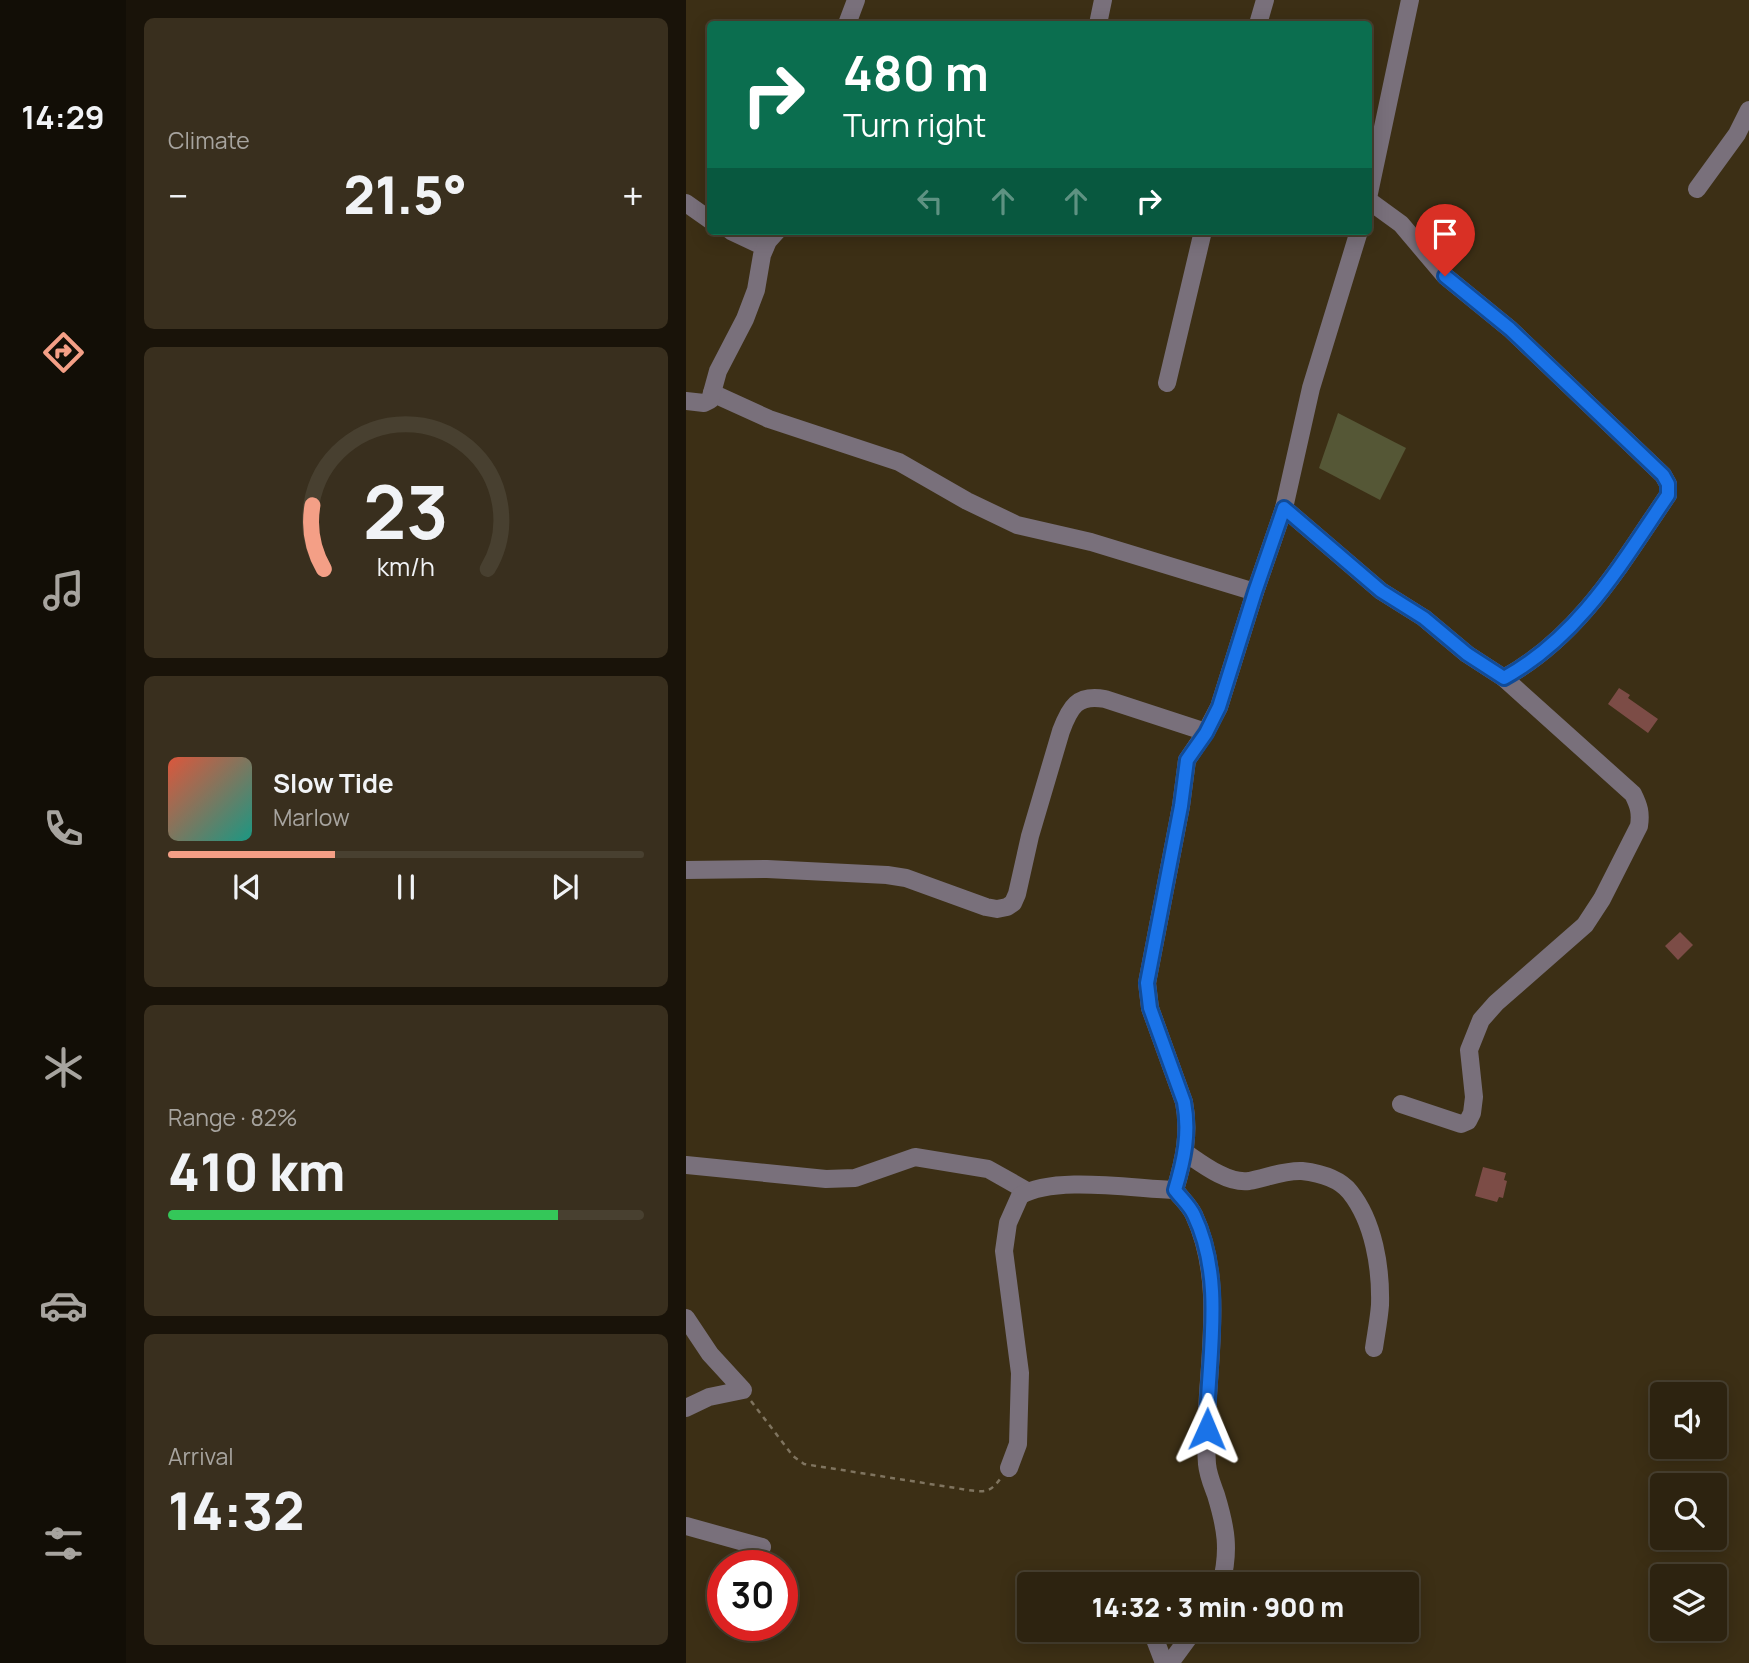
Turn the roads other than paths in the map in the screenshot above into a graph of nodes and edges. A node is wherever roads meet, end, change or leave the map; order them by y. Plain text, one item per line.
1 (856, 0) edge
2 (1103, 0) edge
3 (1265, 0) edge
4 (1410, 0) edge
5 (848, 21) edge
6 (1099, 21) edge
7 (1259, 21) edge
8 (1749, 110) edge
9 (1743, 137) edge
10 (1372, 180) edge
11 (1697, 190) dead end
12 (1372, 202) edge
13 (686, 203) edge
14 (707, 218) edge
15 (740, 235) edge
16 (774, 235) edge
17 (1202, 235) edge
18 (1358, 235) edge
19 (765, 247) junction
20 (1167, 383) dead end
21 (712, 393) junction
22 (686, 401) edge
23 (1284, 508) junction
24 (1255, 592) junction
25 (1504, 678) junction
26 (1206, 733) junction
27 (686, 870) edge
28 (1401, 1104) dead end
29 (1185, 1153) junction
30 (686, 1165) edge
31 (1175, 1190) junction
32 (1027, 1192) junction
33 (686, 1318) edge
34 (1374, 1348) dead end
35 (686, 1408) edge
36 (1009, 1468) road end
37 (686, 1526) edge
38 (762, 1547) dead end
39 (1224, 1572) edge
40 (1156, 1642) edge
41 (1185, 1642) edge
42 (1164, 1663) edge
43 (1170, 1663) edge

1 - 5 street
2 - 6 street
3 - 7 street
4 - 10 street
8 - 9 street
9 - 11 street
12 - 25 street
13 - 14 street
15 - 19 street
16 - 19 street
17 - 20 street
18 - 23 street
19 - 21 street
21 - 22 street
21 - 24 street
23 - 24 street
23 - 25 street
24 - 26 street
25 - 28 street
26 - 27 street
26 - 29 street
29 - 31 street
29 - 34 street
30 - 32 street
31 - 32 street
31 - 39 street
32 - 36 street
33 - 35 street
37 - 38 street
40 - 42 street
41 - 43 street

